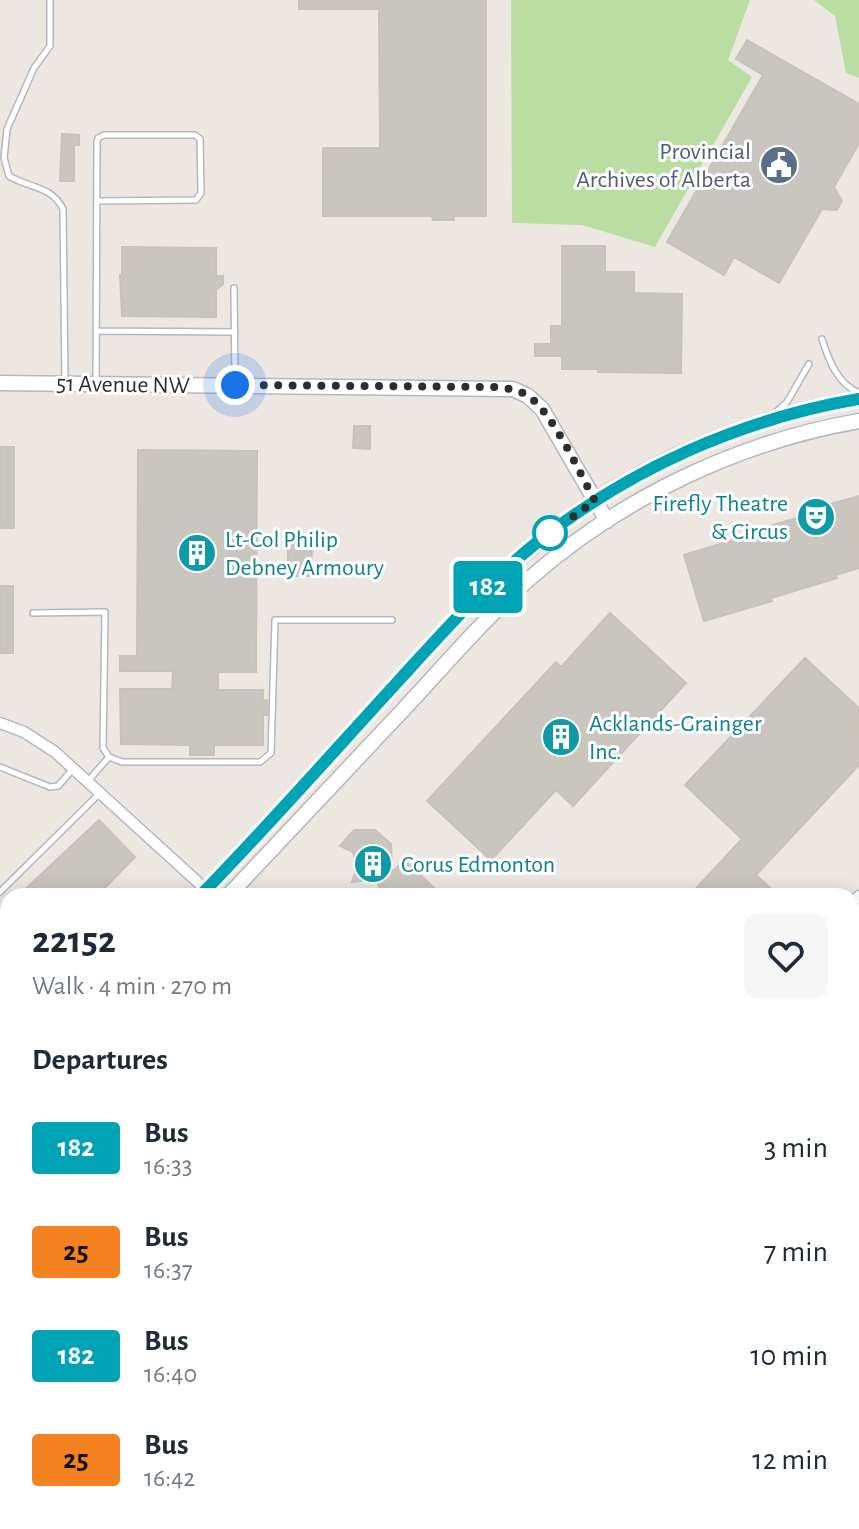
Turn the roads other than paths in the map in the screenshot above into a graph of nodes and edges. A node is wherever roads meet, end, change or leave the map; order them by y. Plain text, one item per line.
1 (50, 0) edge
2 (2, 158) edge
3 (97, 201) junction
4 (234, 288) dead end
5 (96, 331) junction
6 (235, 332) junction
7 (822, 339) dead end
8 (809, 364) dead end
9 (0, 383) edge
10 (65, 383) junction
11 (96, 384) junction
12 (235, 385) junction
13 (859, 393) edge
14 (859, 399) edge
15 (766, 420) junction
16 (859, 421) edge
17 (595, 501) junction
18 (607, 521) junction
19 (33, 613) dead end
20 (392, 620) dead end
21 (0, 723) edge
22 (109, 757) junction
23 (0, 767) edge
24 (74, 768) junction
25 (88, 781) junction
26 (101, 793) junction
27 (3, 888) edge
28 (201, 888) edge
29 (212, 888) edge
30 (236, 888) edge

1 - 2 lane
2 - 10 lane
3 - 3 lane
3 - 5 lane
4 - 6 lane
5 - 6 lane
5 - 11 lane
6 - 12 lane
7 - 13 lane
8 - 15 lane
9 - 10 main road, 51 Avenue NW
10 - 11 main road, 51 Avenue NW
11 - 12 main road, 51 Avenue NW
12 - 17 main road, 51 Avenue NW
14 - 15 main road
15 - 17 main road
16 - 18 main road
17 - 18 main road, 51 Avenue NW
17 - 29 main road
18 - 30 main road
19 - 22 lane
20 - 22 lane
21 - 24 street
22 - 25 lane
23 - 24 lane
24 - 25 street
25 - 26 street
26 - 27 lane
26 - 28 street

